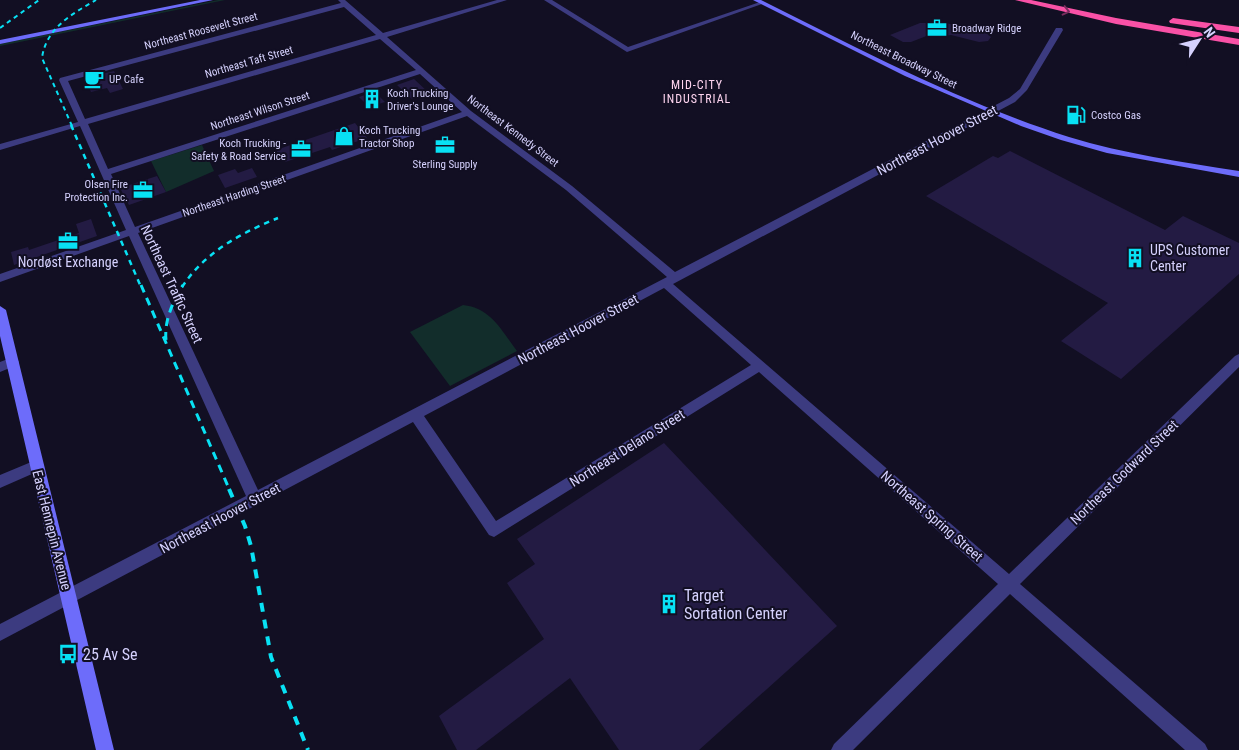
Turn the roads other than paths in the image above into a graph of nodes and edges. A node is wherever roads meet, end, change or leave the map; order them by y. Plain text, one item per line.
1 (190, 0) edge
2 (210, 0) edge
3 (504, 0) edge
4 (547, 0) edge
5 (1019, 0) edge
6 (1055, 0) edge
7 (759, 1) edge
8 (343, 2) edge
9 (1059, 30) dead end
10 (1239, 31) edge
11 (381, 36) junction
12 (0, 38) edge
13 (0, 42) edge
14 (1239, 42) edge
15 (422, 71) junction
16 (62, 80) joint
17 (990, 112) junction
18 (468, 113) junction
19 (82, 123) junction
20 (1046, 131) junction
21 (0, 147) edge
22 (1239, 170) edge
23 (105, 173) junction
24 (1239, 174) edge
25 (132, 232) junction
26 (0, 278) edge
27 (670, 280) junction
28 (0, 310) edge
29 (1239, 359) edge
30 (6, 365) edge
31 (759, 366) junction
32 (416, 415) junction
33 (36, 466) junction
34 (0, 482) edge
35 (255, 500) junction
36 (1010, 585) junction
37 (69, 597) junction
38 (0, 633) edge
39 (105, 750) edge
40 (840, 750) edge
41 (1199, 750) edge

1 - 12 main road
2 - 13 main road
3 - 11 street, Northeast Taft Street
4 - 7 street
5 -> 14 highway
6 - 10 highway
7 - 17 main road, Northeast Broadway Street
8 - 11 street, Northeast Kennedy Street
8 - 16 street, Northeast Roosevelt Street
9 - 17 street, Northeast Hoover Street
11 - 15 street, Northeast Kennedy Street
11 - 19 street, Northeast Taft Street
15 - 18 street, Northeast Kennedy Street
15 - 23 street, Northeast Wilson Street
16 - 19 street, Northeast Traffic Street
17 - 20 main road, Northeast Broadway Street
17 - 27 street, Northeast Hoover Street
18 - 25 street, Northeast Harding Street
18 - 27 street, Northeast Kennedy Street
19 - 21 street, Northeast Taft Street
19 - 23 street, Northeast Traffic Street
20 - 22 main road, Northeast Broadway Street
20 - 24 main road, Northeast Broadway Street
23 - 25 street, Northeast Traffic Street
25 - 26 street, Northeast Harding Street
25 - 35 street, Northeast Traffic Street
27 - 31 street, Northeast Spring Street
27 - 32 street, Northeast Hoover Street
28 - 30 main road, East Hennepin Avenue
29 - 36 street, Northeast Godward Street
30 - 33 main road, East Hennepin Avenue
31 - 32 street, Northeast Delano Street
31 - 36 street, Northeast Spring Street
32 - 35 street, Northeast Hoover Street
33 - 34 street
33 - 37 main road, East Hennepin Avenue
35 - 37 street, Northeast Hoover Street
36 - 40 street, Northeast Godward Street
36 - 41 street, Northeast Spring Street
37 - 38 street, Northeast Hoover Street
37 - 39 main road, East Hennepin Avenue

